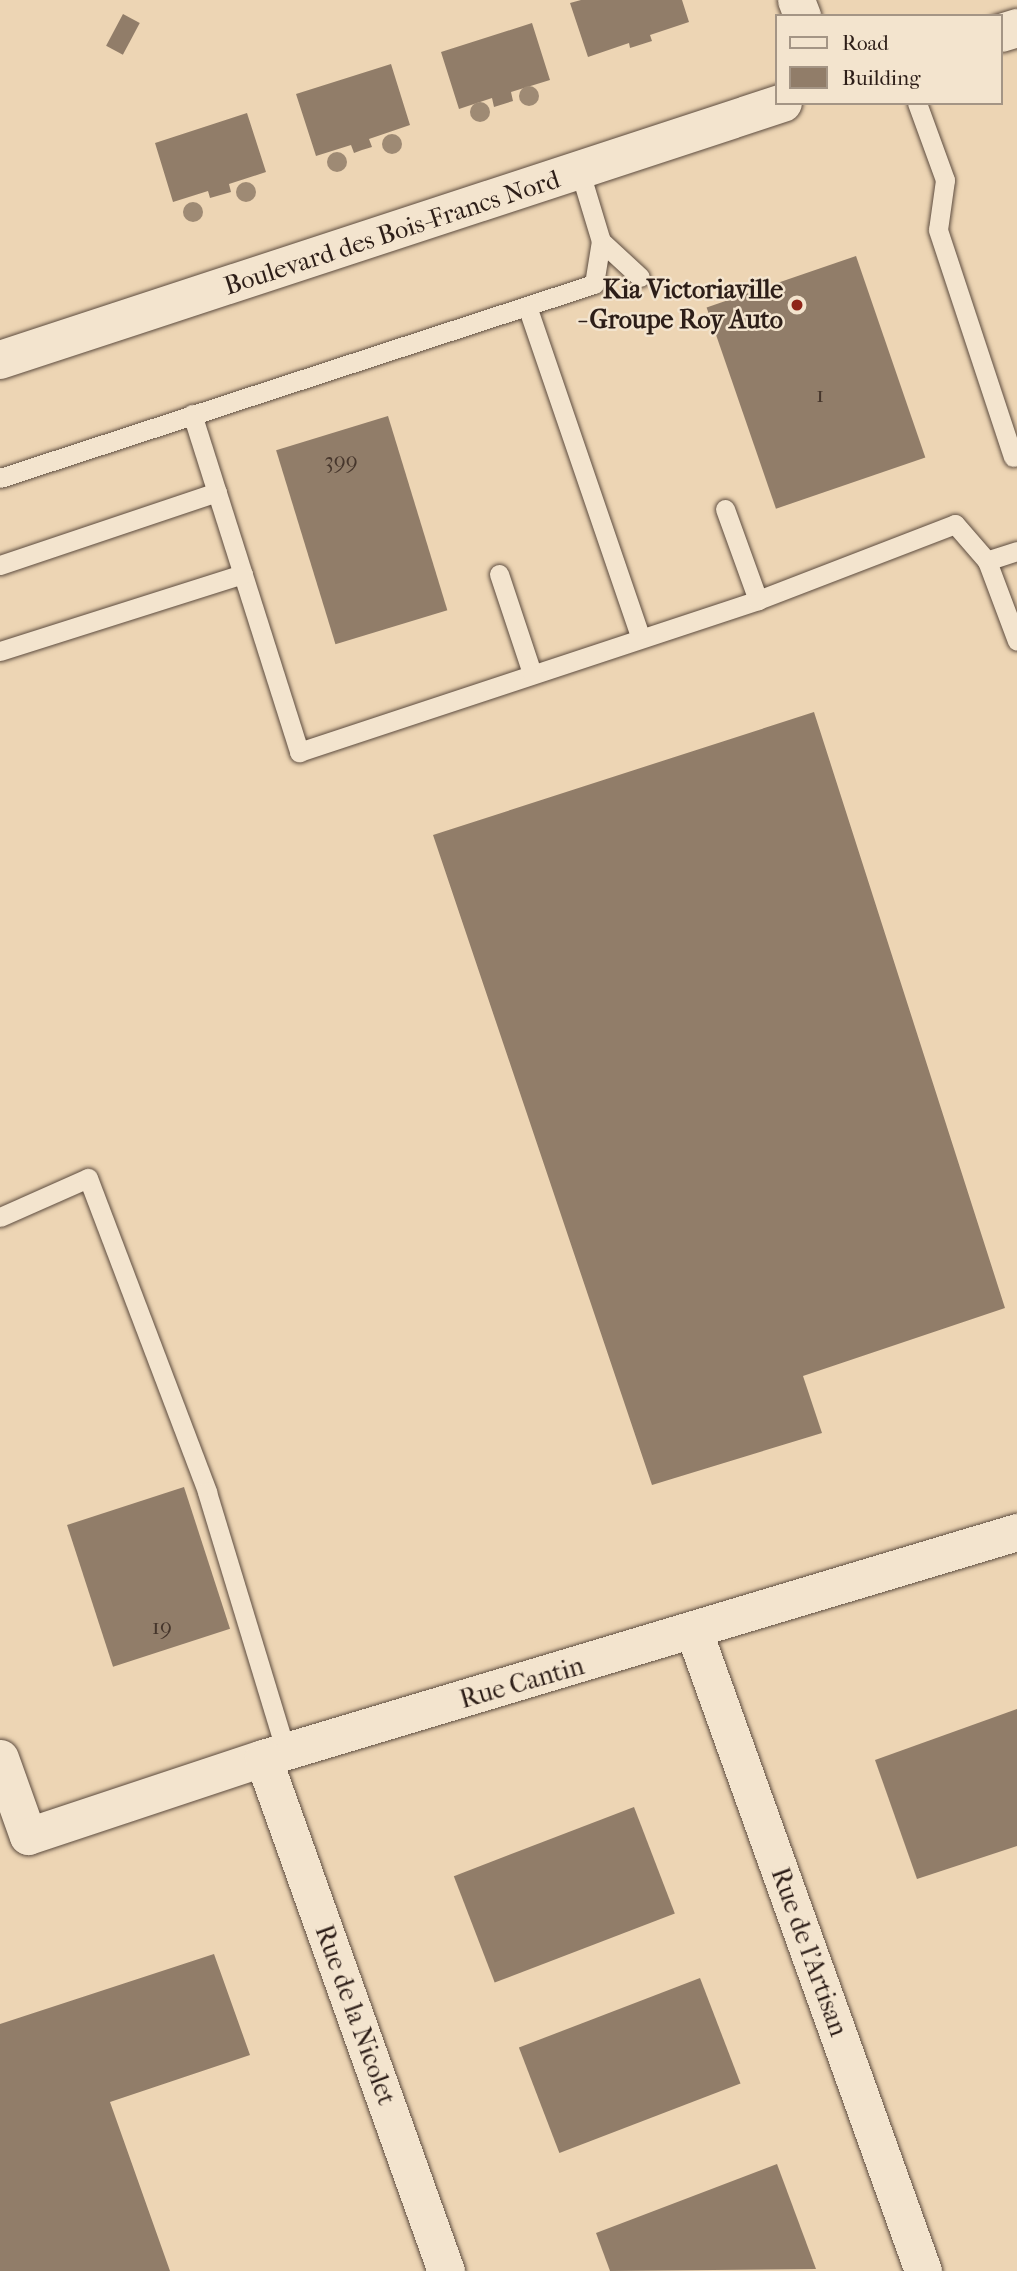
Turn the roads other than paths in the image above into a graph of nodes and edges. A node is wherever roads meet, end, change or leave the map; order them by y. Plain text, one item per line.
1 (777, 105) edge
2 (918, 105) edge
3 (580, 172) junction
4 (601, 241) junction
5 (640, 277) dead end
6 (527, 306) junction
7 (0, 360) edge
8 (192, 414) junction
9 (1013, 457) dead end
10 (0, 478) edge
11 (217, 492) junction
12 (725, 509) dead end
13 (1017, 551) edge
14 (987, 561) junction
15 (0, 565) edge
16 (243, 574) junction
17 (499, 574) dead end
18 (758, 600) junction
19 (640, 636) junction
20 (1017, 641) edge
21 (0, 651) edge
22 (532, 673) junction
23 (0, 1216) edge
24 (1017, 1532) edge
25 (694, 1632) junction
26 (274, 1755) junction
27 (0, 1758) edge
28 (446, 2271) edge
29 (923, 2271) edge

1 - 3 street, Boulevard des Bois-Francs Nord
2 - 9 lane
3 - 4 lane
3 - 7 street, Boulevard des Bois-Francs Nord
4 - 5 lane
4 - 6 lane
6 - 8 lane
6 - 19 lane
8 - 10 lane
8 - 11 lane
11 - 15 lane
11 - 16 lane
12 - 18 lane
13 - 14 lane
14 - 18 lane
14 - 20 lane
16 - 21 lane
16 - 22 lane
17 - 22 lane
18 - 19 lane
19 - 22 lane
23 - 26 lane
24 - 25 street, Rue Cantin
25 - 26 street, Rue Cantin
25 - 29 street, Rue de l'Artisan
26 - 27 street, Rue Cantin
26 - 28 street, Rue de la Nicolet

